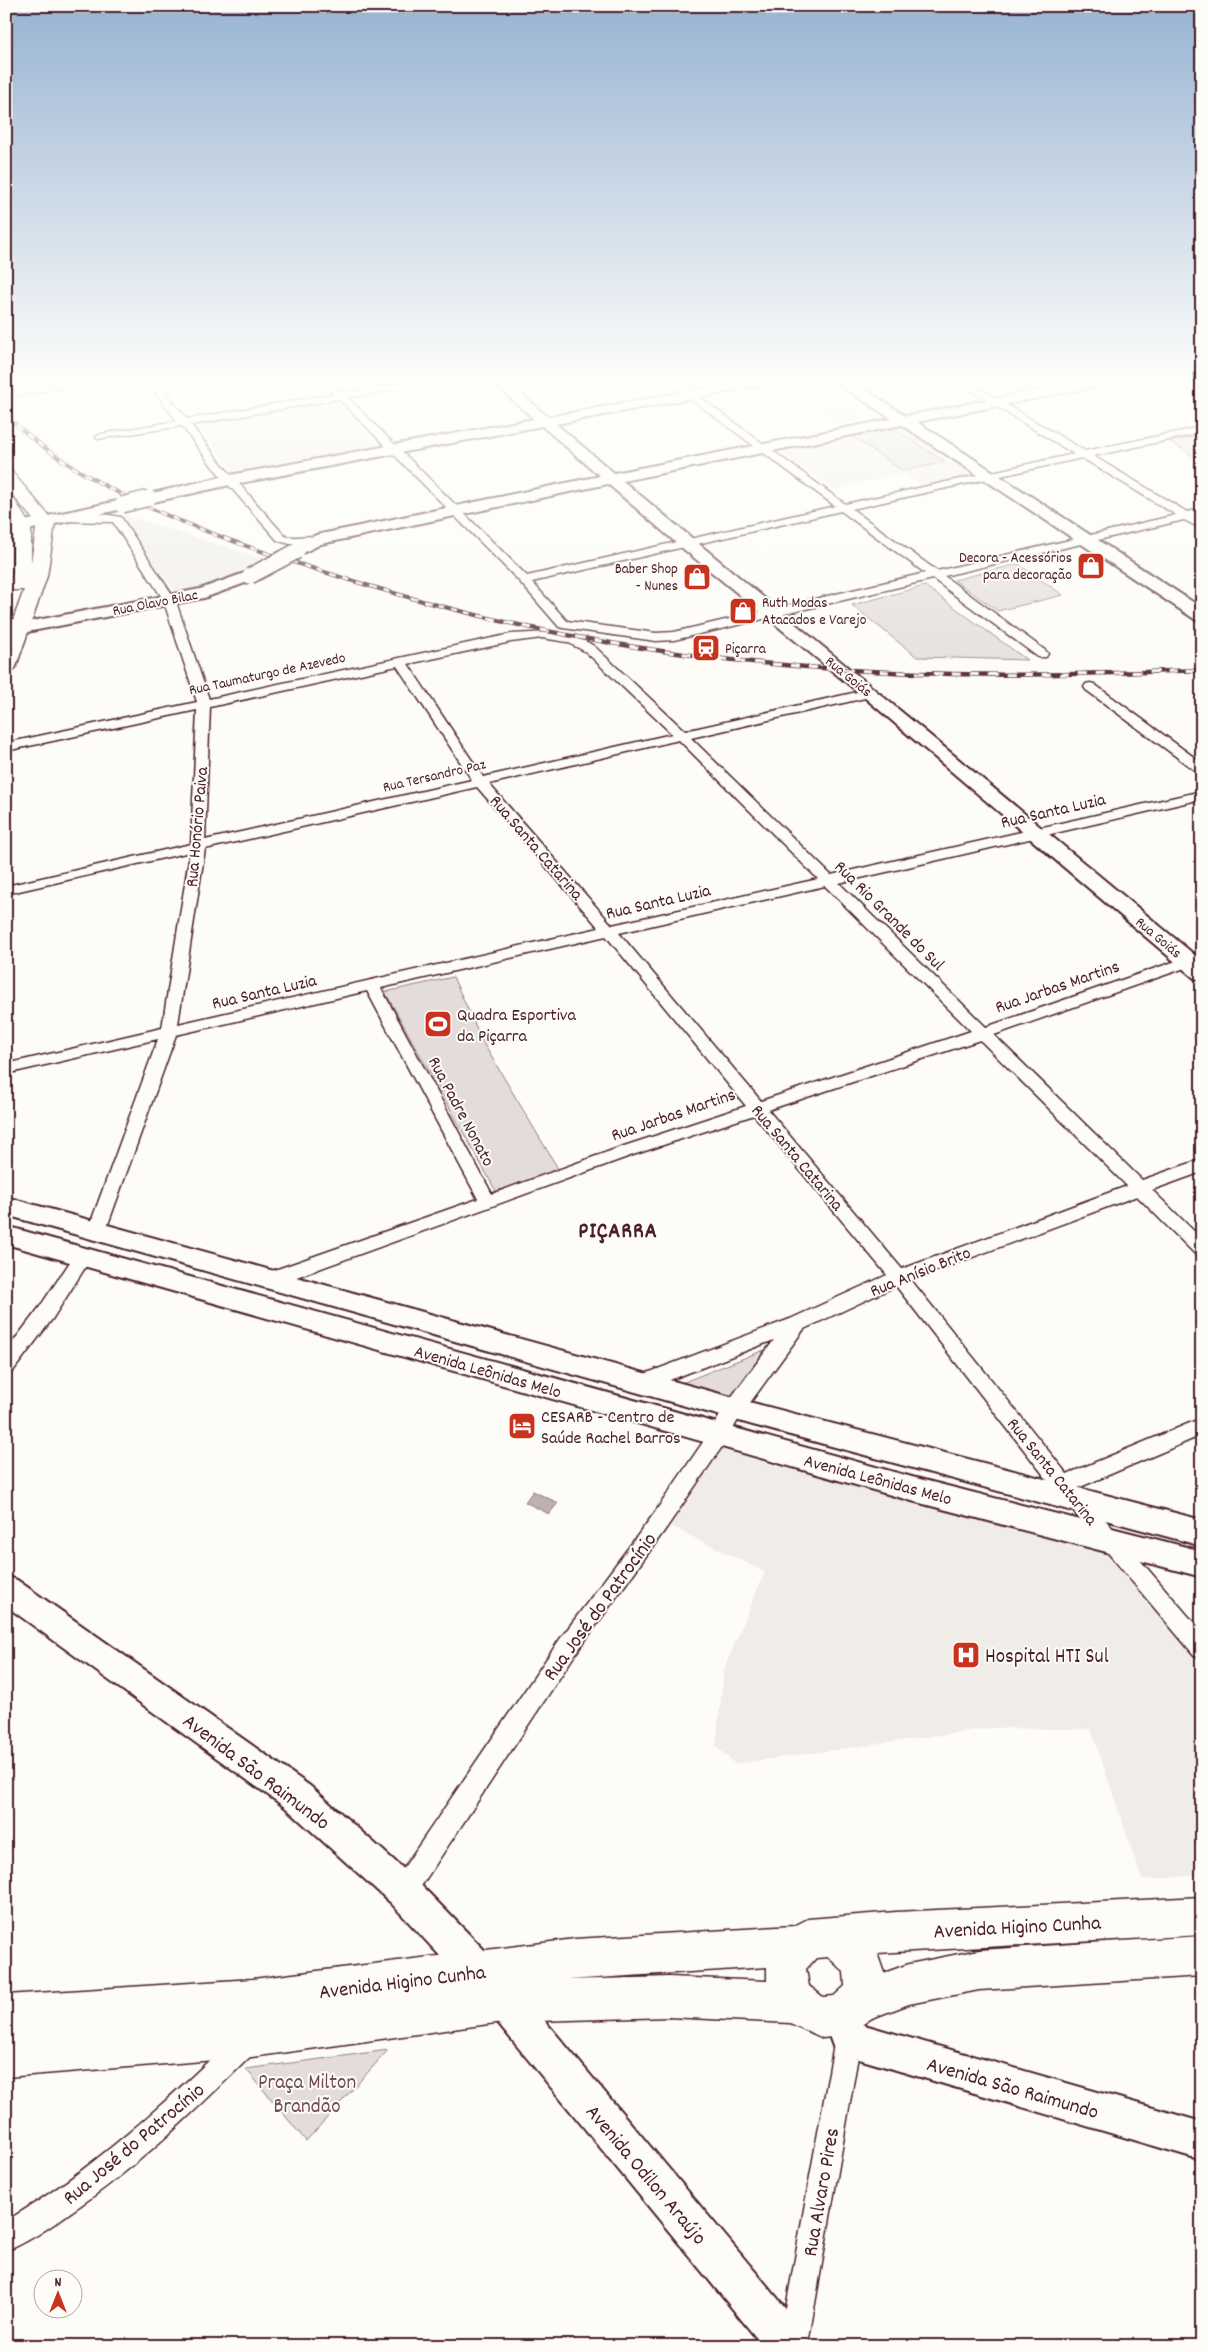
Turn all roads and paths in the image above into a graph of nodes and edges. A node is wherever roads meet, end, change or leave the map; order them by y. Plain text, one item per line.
1 (19, 489) edge
2 (191, 489) edge
3 (238, 489) edge
4 (432, 489) edge
5 (563, 489) edge
6 (622, 489) edge
7 (818, 489) edge
8 (930, 489) edge
9 (1007, 489) edge
10 (1139, 489) edge
11 (6, 500) edge
12 (844, 508) junction
13 (455, 511) junction
14 (1202, 512) edge
15 (1184, 516) junction
16 (52, 521) junction
17 (1202, 526) edge
18 (14, 528) edge
19 (1086, 538) junction
20 (316, 540) junction
21 (687, 544) junction
22 (935, 575) junction
23 (524, 580) junction
24 (169, 599) junction
25 (771, 614) junction
26 (1202, 616) edge
27 (11, 627) edge
28 (536, 634) joint
29 (1042, 654) dead end
30 (400, 662) junction
31 (6, 667) edge
32 (1090, 687) dead end
33 (870, 693) junction
34 (204, 703) junction
35 (682, 736) junction
36 (6, 747) edge
37 (1202, 769) edge
38 (480, 782) junction
39 (1202, 795) edge
40 (1036, 833) junction
41 (198, 846) junction
42 (829, 881) junction
43 (6, 890) edge
44 (609, 931) junction
45 (1197, 964) edge
46 (372, 985) junction
47 (169, 1032) junction
48 (983, 1033) junction
49 (6, 1069) edge
50 (755, 1107) junction
51 (1202, 1165) edge
52 (1140, 1189) junction
53 (488, 1202) junction
54 (6, 1206) edge
55 (97, 1230) junction
56 (6, 1236) edge
57 (1202, 1250) edge
58 (82, 1258) junction
59 (899, 1277) junction
60 (273, 1278) junction
61 (797, 1324) junction
62 (6, 1366) edge
63 (641, 1383) junction
64 (734, 1409) junction
65 (1202, 1426) edge
66 (719, 1435) junction
67 (1070, 1493) junction
68 (1202, 1533) edge
69 (1107, 1539) junction
70 (1202, 1564) edge
71 (6, 1590) edge
72 (1202, 1648) edge
73 (403, 1891) junction
74 (1202, 1916) edge
75 (816, 1942) junction
76 (1202, 1956) edge
77 (480, 1972) junction
78 (503, 2002) junction
79 (797, 2003) junction
80 (6, 2015) edge
81 (849, 2019) junction
82 (252, 2037) junction
83 (6, 2056) edge
84 (1202, 2141) edge
85 (6, 2237) edge
86 (791, 2346) edge

1 - 16 main road
2 - 16 street, bridge
3 - 20 street
4 - 13 street
5 - 13 street, Rua Olavo Bilac
6 - 21 street, Rua Goiás
7 - 12 street
8 - 12 street
9 - 19 street
10 - 15 street
11 - 18 main road
12 - 21 street
12 - 22 street
13 - 20 street, Rua Olavo Bilac
13 - 23 street
14 - 15 street
15 - 17 street
15 - 19 street
16 - 18 street
16 - 24 street, Rua Honório Paiva
16 - 27 main road
18 - 27 main road
19 - 22 street
19 - 26 street
20 - 24 street, Rua Olavo Bilac, bridge
21 - 23 street
21 - 25 street, Rua Goiás
22 - 25 street
22 - 29 street
23 - 25 street
24 - 27 street, Rua Olavo Bilac
24 - 34 street, Rua Honório Paiva
25 - 33 street, Rua Goiás
27 - 31 main road
28 - 30 street, Rua Taumaturgo de Azevedo
28 - 35 street, Rua Rio Grande do Sul
30 - 34 street, Rua Taumaturgo de Azevedo
30 - 38 street, Rua Santa Catarina
32 - 37 street
33 - 35 street, Rua Tersandro Paz
33 - 40 street, Rua Goiás
34 - 36 street, Rua Taumaturgo de Azevedo
34 - 41 street, Rua Honório Paiva
35 - 38 street, Rua Tersandro Paz
35 - 42 street, Rua Rio Grande do Sul
38 - 41 street, Rua Tersandro Paz
38 - 44 street, Rua Santa Catarina
39 - 40 street, Rua Santa Luzia
40 - 42 street, Rua Santa Luzia
40 - 45 street, Rua Goiás
41 - 43 street, Rua Tersandro Paz
41 - 47 street, Rua Honório Paiva
42 - 44 street, Rua Santa Luzia
42 - 48 street, Rua Rio Grande do Sul
44 - 46 street, Rua Santa Luzia
44 - 50 street, Rua Santa Catarina
45 - 48 street, Rua Jarbas Martins
46 - 47 street, Rua Santa Luzia
46 - 53 street, Rua Padre Nonato
47 - 49 street, Rua Santa Luzia
47 - 55 street, Rua Honório Paiva
48 - 50 street, Rua Jarbas Martins
48 - 52 street, Rua Rio Grande do Sul
50 - 53 street, Rua Jarbas Martins
50 - 59 street, Rua Santa Catarina
51 - 52 street, Rua Anísio Brito
52 - 57 street, Rua Rio Grande do Sul
52 - 59 street, Rua Anísio Brito
53 - 60 street, Rua Jarbas Martins
54 - 55 street, Avenida Leônidas Melo
55 - 60 street, Avenida Leônidas Melo
56 - 58 street, Avenida Leônidas Melo
58 - 62 street
58 - 66 street, Avenida Leônidas Melo
59 - 61 street, Rua Anísio Brito
59 - 67 street, Rua Santa Catarina
60 - 63 street, Avenida Leônidas Melo
61 - 63 street, Rua Anísio Brito
61 - 64 street, Rua José do Patrocínio
63 - 64 street, Avenida Leônidas Melo
64 - 66 street, Rua José do Patrocínio
64 - 67 street, Avenida Leônidas Melo
65 - 67 street
66 - 69 street, Avenida Leônidas Melo
66 - 73 street, Rua José do Patrocínio
67 - 68 street, Avenida Leônidas Melo
67 - 69 street, Rua Santa Catarina
69 - 70 street, Avenida Leônidas Melo
69 - 72 street, Rua Santa Catarina
71 - 73 street, Avenida São Raimundo
73 - 77 street, Avenida São Raimundo
74 - 75 main road, Avenida Higino Cunha
75 - 77 main road, Avenida Higino Cunha
75 - 79 main road
75 - 81 main road
76 - 81 main road
77 - 78 street, Avenida São Raimundo
77 - 80 main road, Avenida Higino Cunha
78 - 79 main road, Avenida Higino Cunha
78 - 82 main road, Avenida Higino Cunha
78 - 86 street, Avenida Odilon Araújo
79 - 81 main road
81 - 84 street, Avenida São Raimundo
81 - 86 street, Rua Alvaro Pires
82 - 83 main road, Avenida Higino Cunha
82 - 85 street, Rua José do Patrocínio

